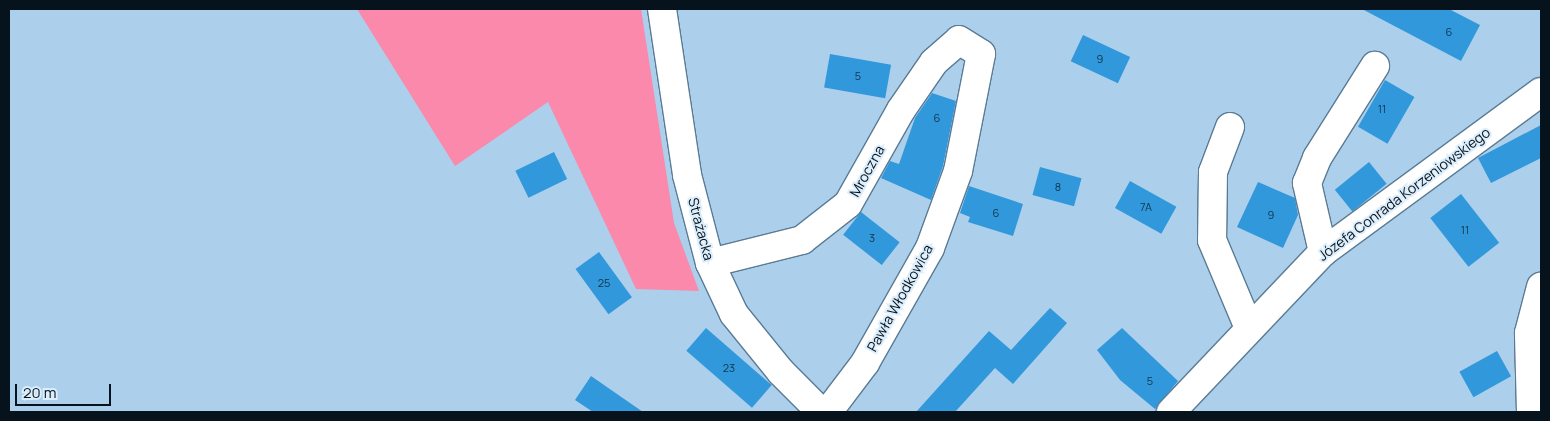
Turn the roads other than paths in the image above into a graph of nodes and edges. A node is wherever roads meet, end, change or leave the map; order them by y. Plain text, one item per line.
1 (662, 9) edge
2 (959, 40) joint
3 (1375, 66) dead end
4 (1541, 92) edge
5 (1230, 127) dead end
6 (1323, 252) junction
7 (710, 263) junction
8 (1541, 287) edge
9 (1249, 328) junction
10 (821, 412) edge
11 (828, 412) edge
12 (1171, 412) edge
13 (1531, 412) edge

1 - 7 street, Strażacka
2 - 7 street, Mroczna
2 - 11 street, Pawła Włodkowica
3 - 6 street
4 - 6 street, Józefa Conrada Korzeniowskiego
5 - 9 street
6 - 9 street, Józefa Conrada Korzeniowskiego
7 - 10 street, Strażacka
8 - 13 street
9 - 12 street, Józefa Conrada Korzeniowskiego

